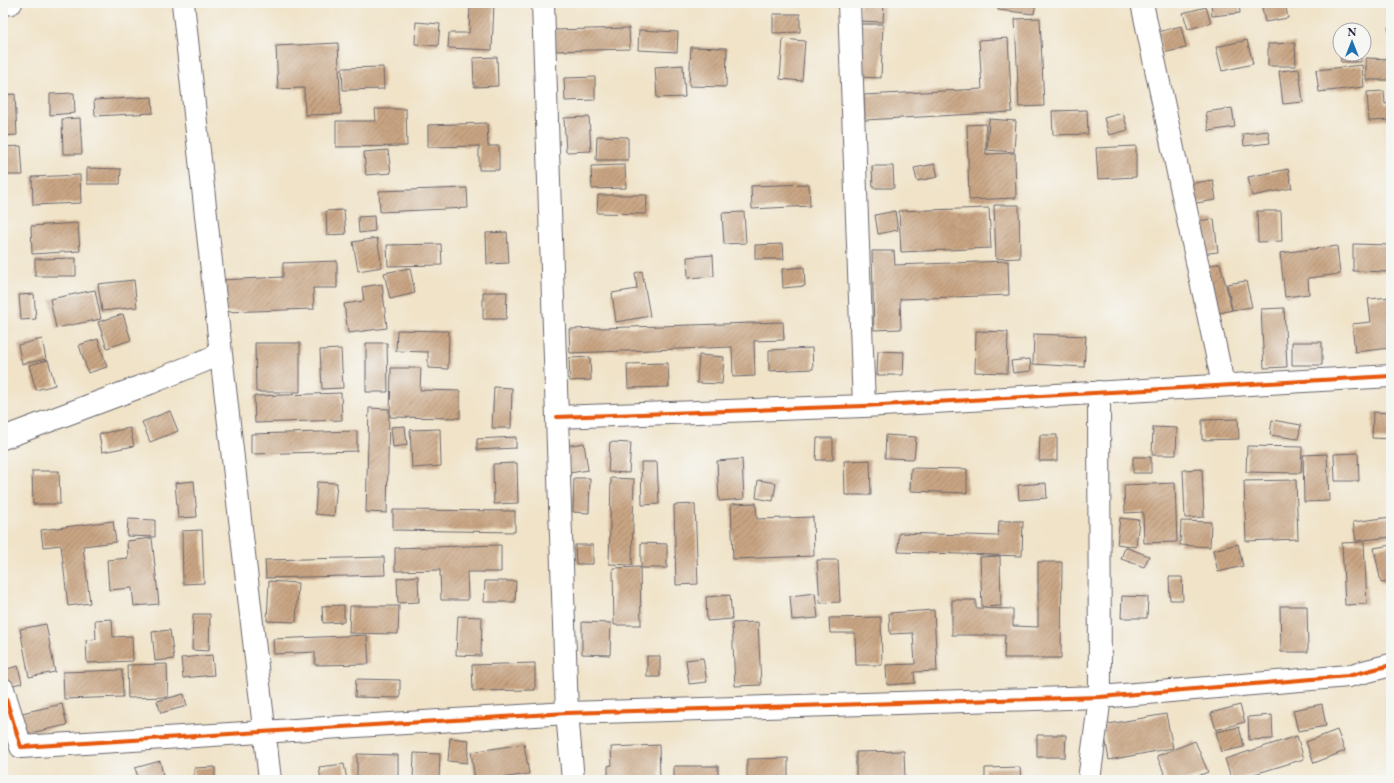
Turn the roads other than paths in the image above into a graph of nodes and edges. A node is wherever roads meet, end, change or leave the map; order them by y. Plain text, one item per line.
1 (11, 3) edge
2 (183, 3) edge
3 (543, 3) edge
4 (849, 3) edge
5 (1142, 3) edge
6 (3, 4) edge
7 (221, 354) junction
8 (1391, 376) edge
9 (1223, 384) junction
10 (1099, 392) junction
11 (864, 406) junction
12 (557, 417) junction
13 (3, 438) edge
14 (1391, 665) edge
15 (3, 689) edge
16 (1100, 697) junction
17 (567, 713) junction
18 (264, 732) junction
19 (270, 780) edge
20 (573, 780) edge
21 (1089, 780) edge

1 - 6 street
2 - 7 street
3 - 12 street
4 - 11 street
5 - 9 street
7 - 13 street
7 - 18 street
8 - 9 street
9 - 10 street
10 - 11 street
10 - 16 street
11 - 12 street
12 - 17 street
14 - 16 street
15 - 18 street
16 - 17 street
16 - 21 street
17 - 18 street
17 - 20 street
18 - 19 street

